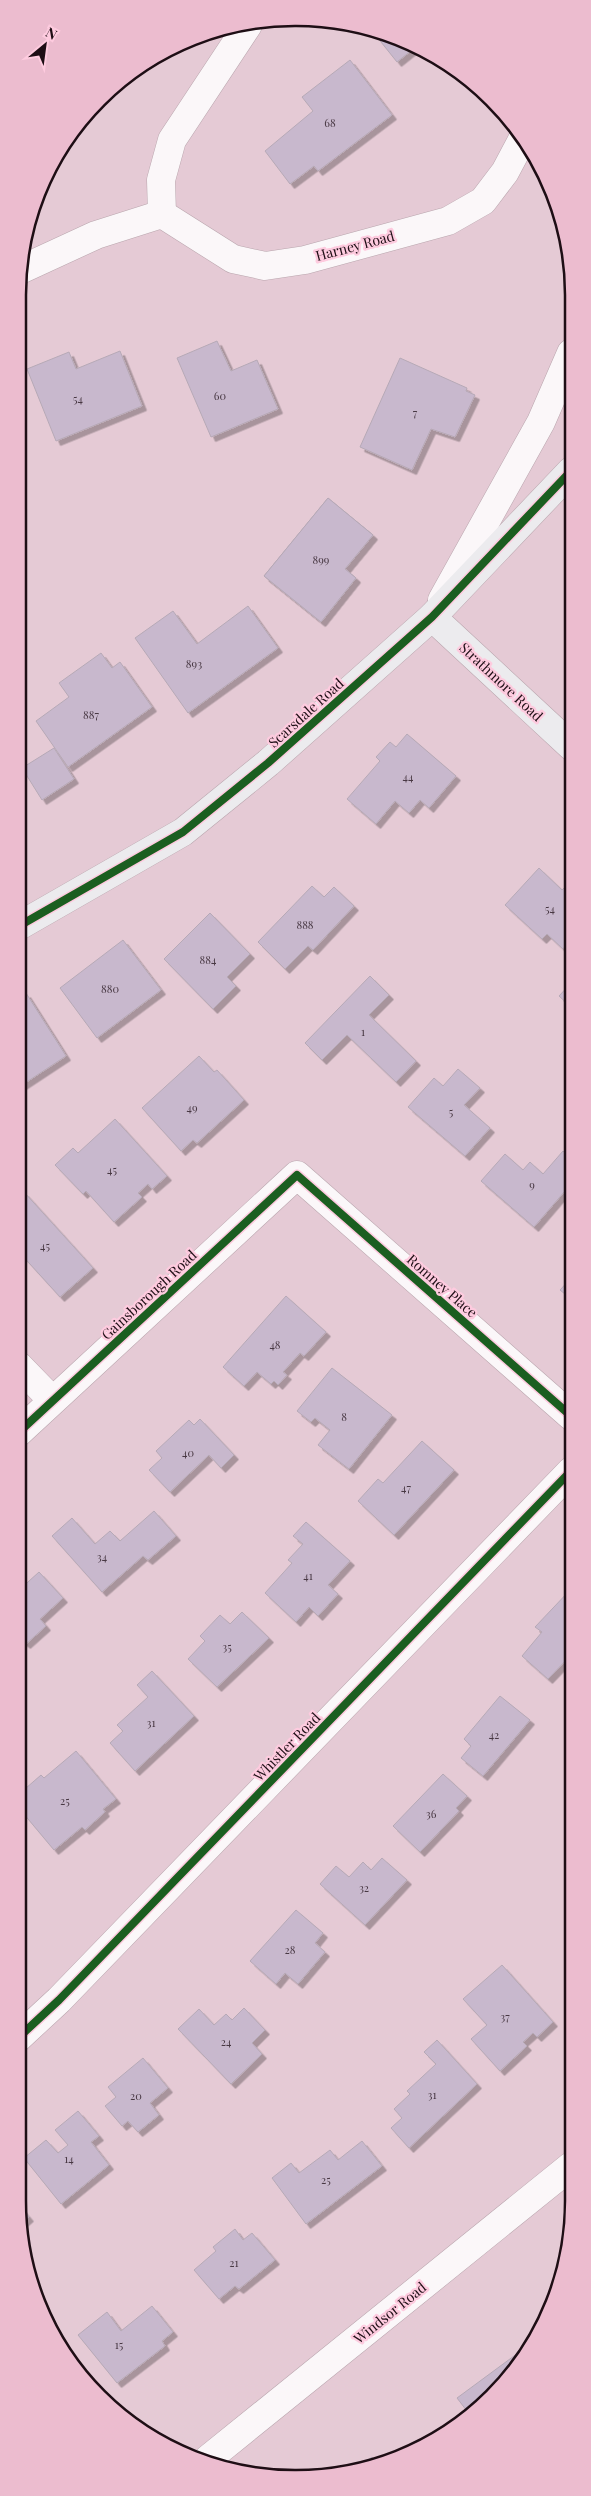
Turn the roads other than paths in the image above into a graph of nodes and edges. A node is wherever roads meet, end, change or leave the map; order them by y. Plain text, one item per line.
1 (244, 31) edge
2 (519, 146) edge
3 (162, 214) junction
4 (28, 266) edge
5 (565, 368) edge
6 (565, 477) edge
7 (432, 617) junction
8 (565, 740) edge
9 (26, 922) edge
10 (297, 1175) joint
11 (26, 1374) edge
12 (52, 1400) junction
13 (565, 1411) edge
14 (26, 1425) edge
15 (565, 1477) edge
16 (26, 2030) edge
17 (565, 2171) edge
18 (212, 2456) edge

1 - 3 street
2 - 3 street, Harney Road
3 - 4 street
5 - 7 street
6 - 7 street, Scarsdale Road
7 - 8 street, Strathmore Road
7 - 9 street, Scarsdale Road
10 - 12 street, Gainsborough Road
10 - 13 street, Romney Place
11 - 12 street
12 - 14 street, Gainsborough Road
15 - 16 street, Whistler Road
17 - 18 street, Windsor Road

